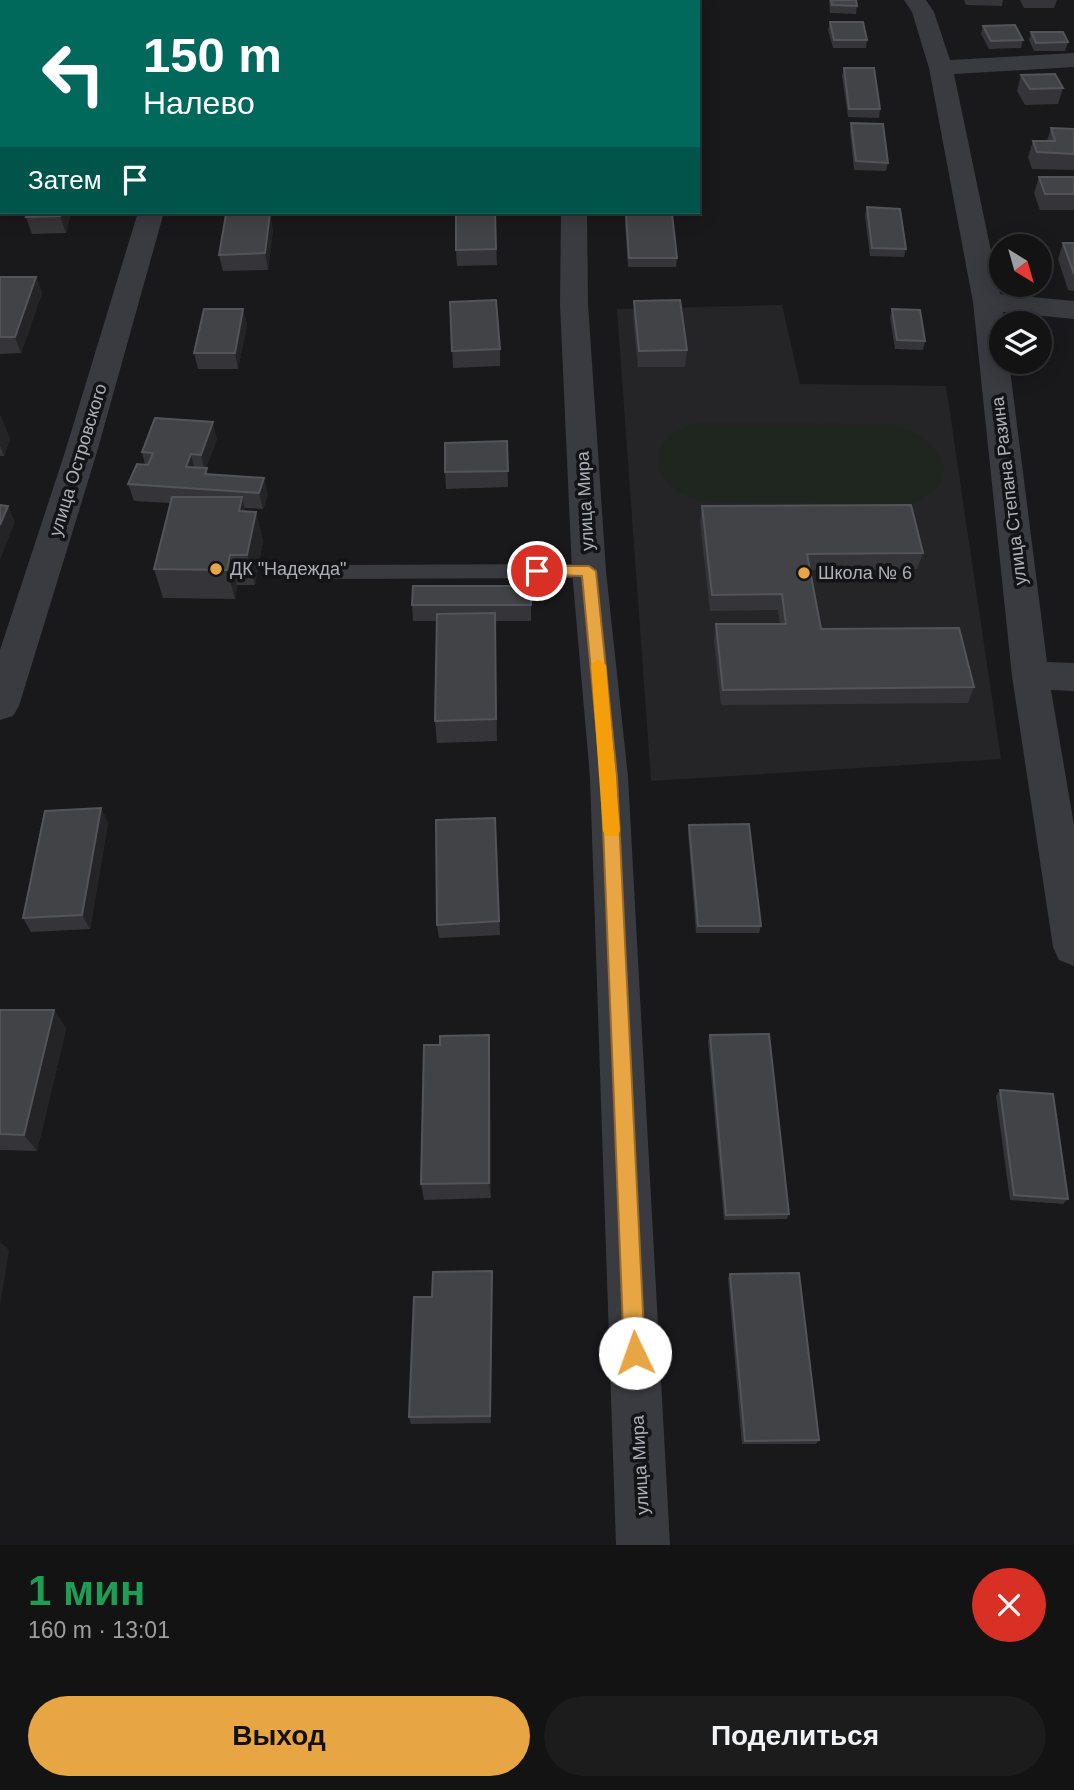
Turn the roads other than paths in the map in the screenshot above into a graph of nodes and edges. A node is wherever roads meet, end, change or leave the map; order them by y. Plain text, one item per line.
1 (915, 0) edge
2 (1074, 61) edge
3 (941, 68) junction
4 (150, 214) edge
5 (574, 214) edge
6 (987, 302) junction
7 (1074, 310) edge
8 (589, 571) junction
9 (328, 572) dead end
10 (1030, 676) junction
11 (1074, 677) edge
12 (0, 706) edge
13 (1074, 947) edge
14 (643, 1545) edge

1 - 3 street, улица Степана Разина
2 - 3 street
3 - 6 street, улица Степана Разина
4 - 12 street, улица Островского
5 - 8 street, улица Мира
6 - 7 street
6 - 10 street, улица Степана Разина
8 - 9 lane
8 - 14 street, улица Мира
10 - 11 street
10 - 13 street, улица Степана Разина

